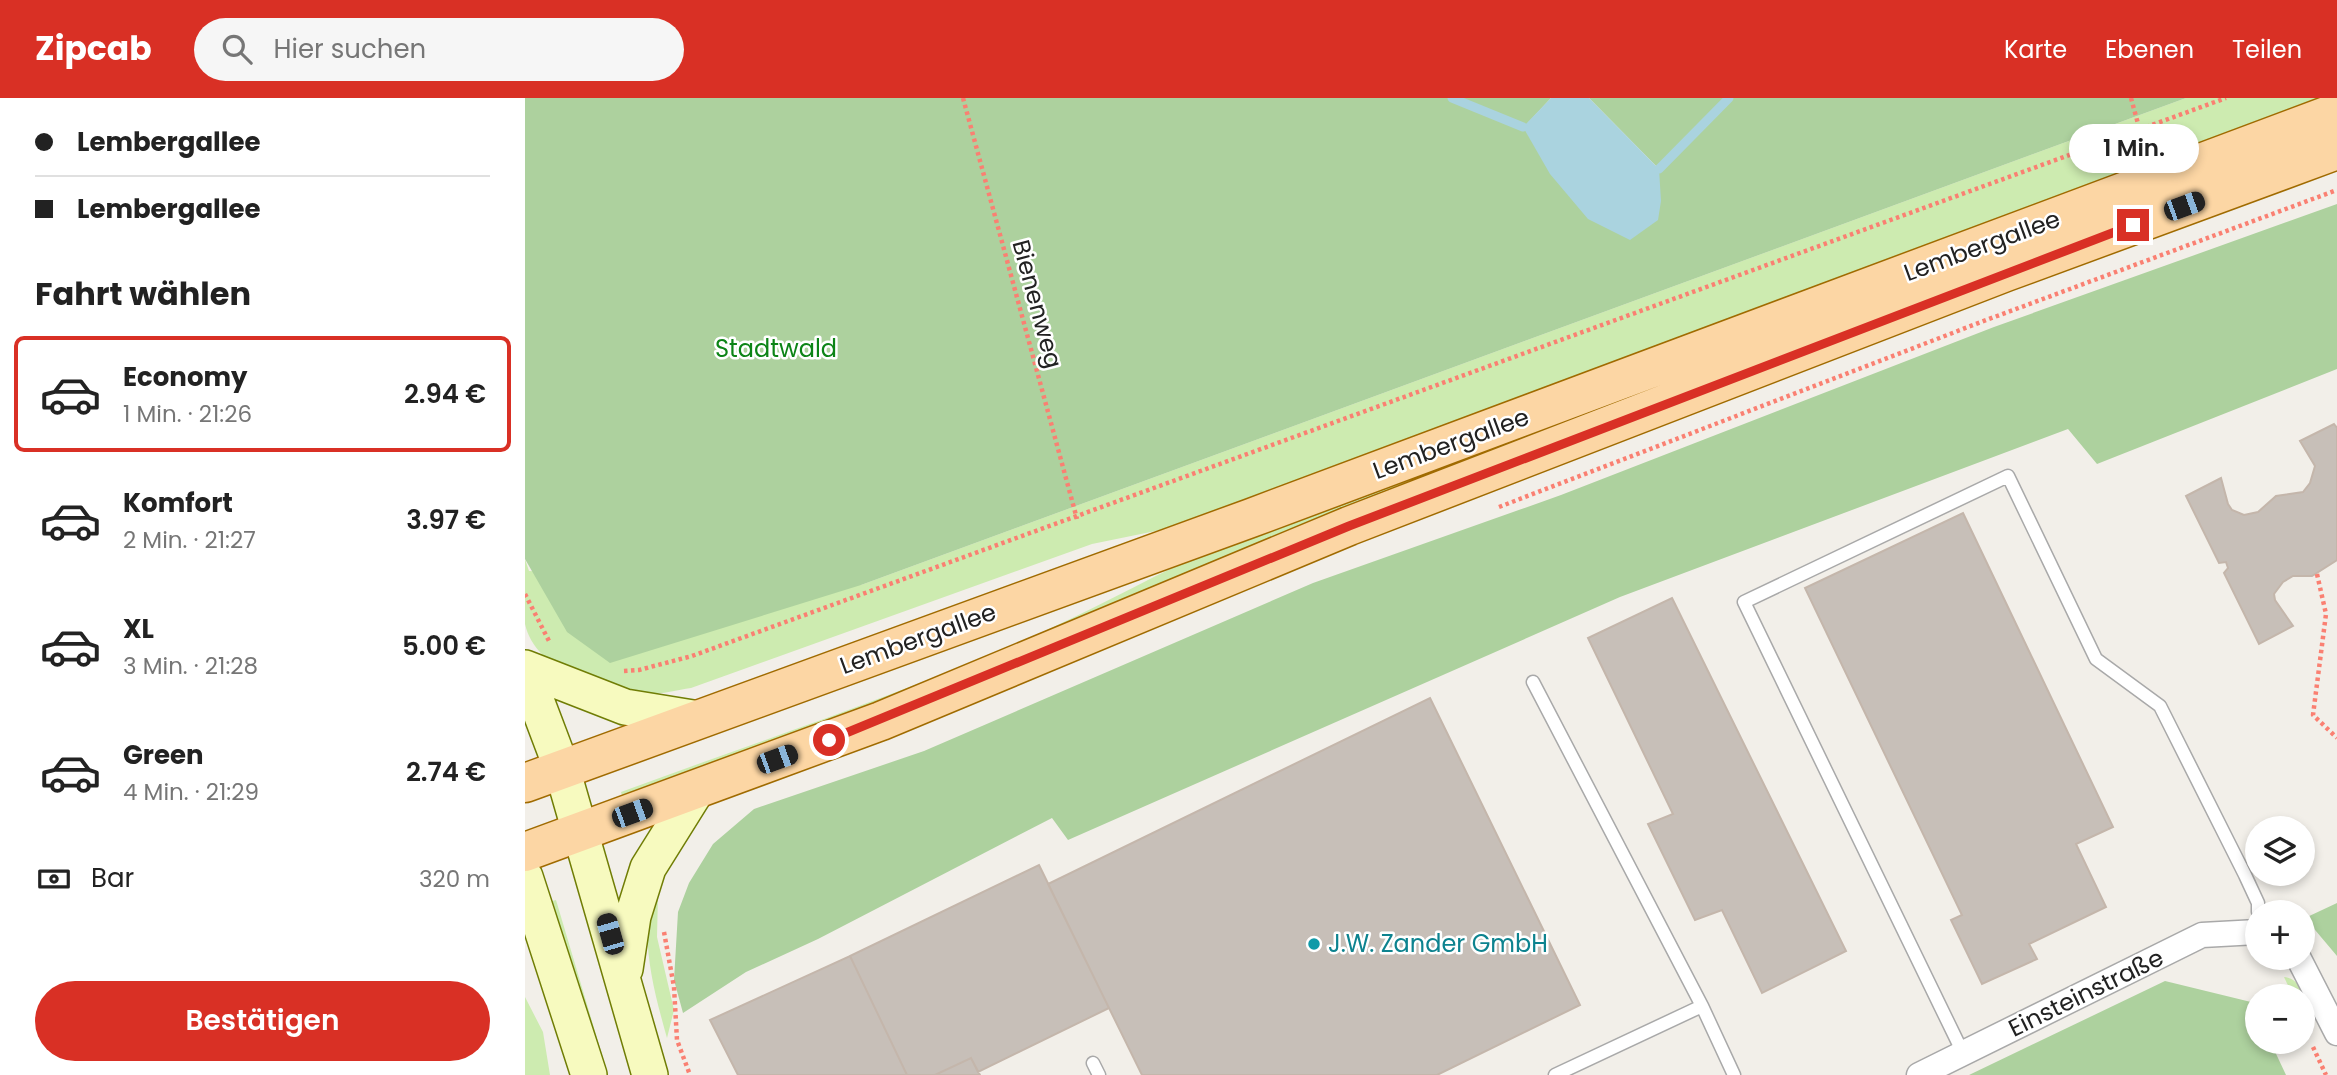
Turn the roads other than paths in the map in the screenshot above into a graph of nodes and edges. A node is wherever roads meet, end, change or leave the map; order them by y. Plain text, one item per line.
1 (2337, 112) edge
2 (2337, 150) edge
3 (525, 669) edge
4 (1533, 682) dead end
5 (699, 719) junction
6 (562, 769) junction
7 (525, 783) edge
8 (698, 788) junction
9 (581, 831) junction
10 (525, 852) edge
11 (525, 877) edge
12 (2256, 900) edge
13 (2245, 933) edge
14 (525, 950) edge
15 (553, 970) junction
16 (2305, 970) edge
17 (623, 979) junction
18 (1702, 1006) junction
19 (2337, 1033) edge
20 (1963, 1054) junction
21 (1093, 1063) dead end
22 (589, 1075) edge
23 (650, 1075) edge
24 (1099, 1075) edge
25 (1555, 1075) edge
26 (1734, 1075) edge
27 (1919, 1075) edge

1 - 5 main road, Lembergallee
2 - 8 main road, Lembergallee
3 - 5 main road
3 - 6 main road
4 - 18 lane
5 - 6 main road, Lembergallee
6 - 7 main road, Lembergallee
6 - 9 main road
8 - 9 main road, Lembergallee
8 - 17 main road
9 - 10 main road, Lembergallee
9 - 17 main road
11 - 15 main road
12 - 20 lane
13 - 20 street, Einsteinstraße
14 - 15 main road
15 - 22 main road
16 - 19 street
17 - 23 main road
18 - 25 lane
18 - 26 lane
20 - 27 street, Einsteinstraße
21 - 24 lane

